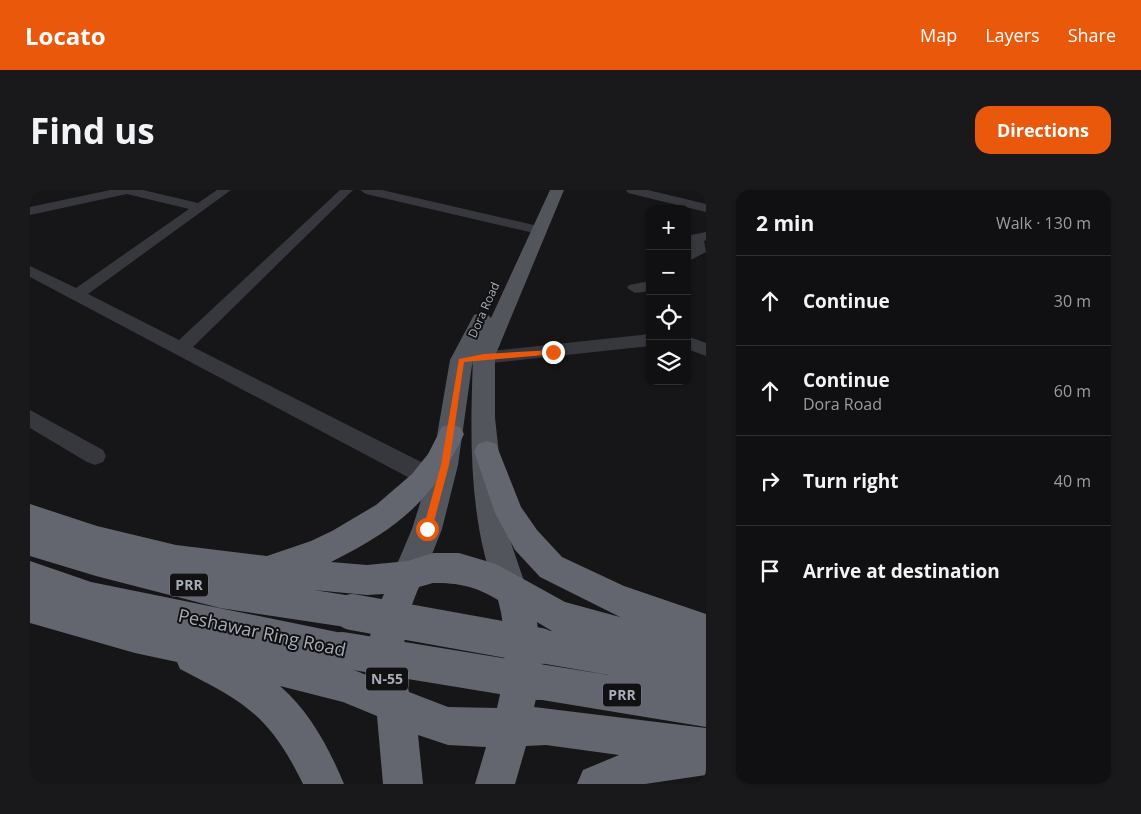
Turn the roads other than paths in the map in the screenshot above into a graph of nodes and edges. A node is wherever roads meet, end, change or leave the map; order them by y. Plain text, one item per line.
1 (226, 190) edge
2 (347, 190) edge
3 (366, 190) edge
4 (538, 190) edge
5 (557, 190) edge
6 (632, 190) edge
7 (706, 191) edge
8 (700, 207) edge
9 (202, 208) junction
10 (30, 211) edge
11 (530, 228) junction
12 (706, 236) edge
13 (691, 256) edge
14 (30, 271) edge
15 (77, 295) junction
16 (646, 340) edge
17 (691, 344) edge
18 (181, 348) junction
19 (706, 350) edge
20 (484, 356) junction
21 (461, 360) junction
22 (30, 418) edge
23 (451, 434) joint
24 (487, 451) junction
25 (95, 456) dead end
26 (436, 470) junction
27 (30, 517) edge
28 (30, 542) edge
29 (262, 570) junction
30 (30, 576) edge
31 (408, 576) junction
32 (511, 590) junction
33 (30, 607) edge
34 (706, 631) edge
35 (160, 641) junction
36 (706, 646) edge
37 (706, 673) edge
38 (391, 702) junction
39 (706, 708) edge
40 (512, 726) junction
41 (706, 747) edge
42 (706, 756) edge
43 (324, 784) edge
44 (403, 784) edge
45 (495, 784) edge
46 (597, 784) edge

1 - 9 street
2 - 18 street
3 - 11 street
4 - 11 main road, Dora Road
5 - 11 main road
6 - 8 street
7 - 8 street
9 - 10 street
9 - 15 street
11 - 20 main road
11 - 21 main road, Dora Road
12 - 13 street
14 - 15 street
15 - 18 street
16 - 20 street
17 - 19 street
18 - 26 street
20 - 21 street
20 - 24 main road
21 - 23 main road, Dora Road
22 - 25 street
23 - 26 highway
24 - 32 main road
24 - 34 highway
26 - 29 highway
26 - 31 main road, N-55
27 - 29 highway
28 - 37 highway, Peshawar Ring Road / PRR, bridge
29 - 31 highway
30 - 39 highway, Peshawar Ring Road / PRR, bridge
31 - 32 highway
31 - 38 highway, N-55
32 - 36 highway
32 - 40 highway
33 - 35 highway
35 - 38 highway
35 - 43 highway
38 - 40 highway
38 - 44 highway, N-55
40 - 41 highway
40 - 45 highway
42 - 46 highway

